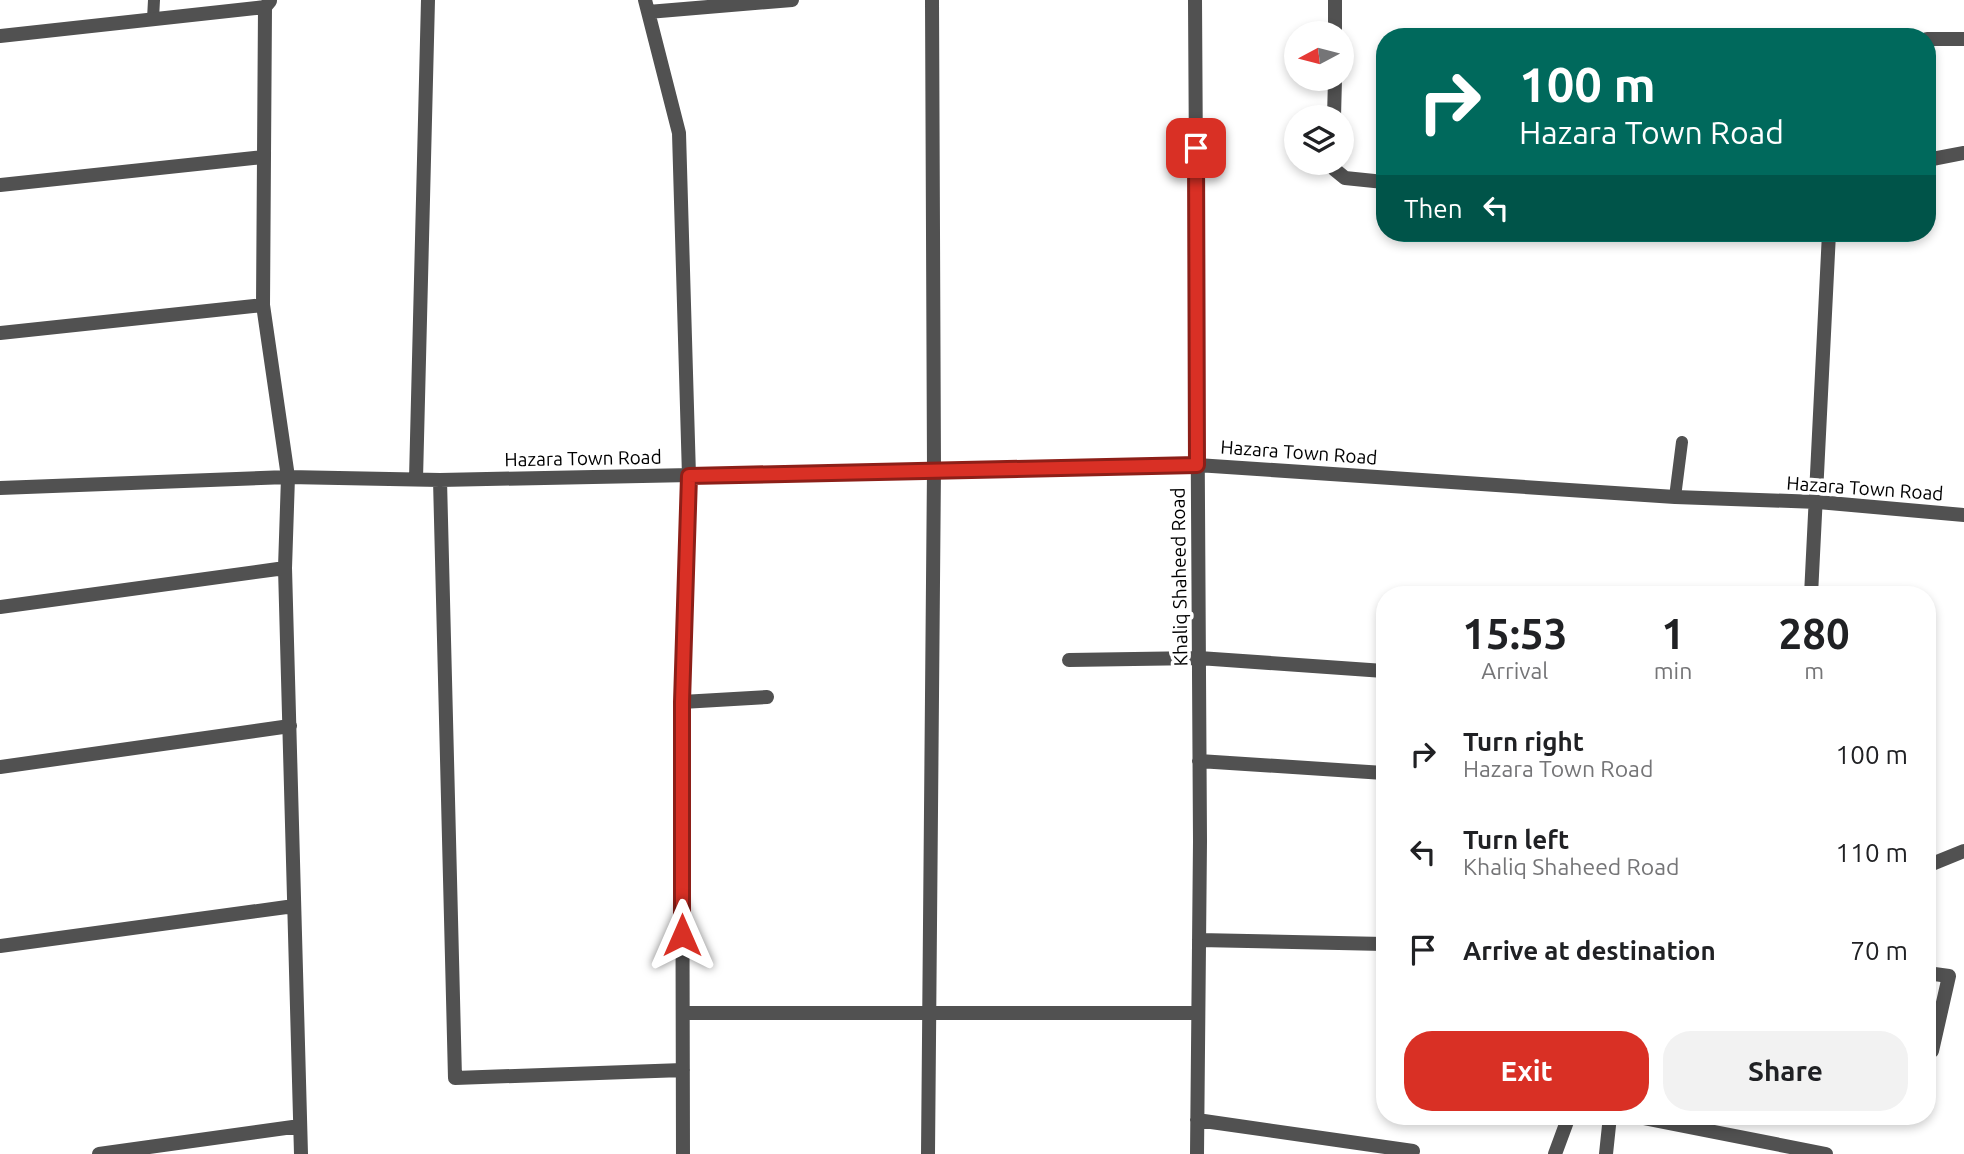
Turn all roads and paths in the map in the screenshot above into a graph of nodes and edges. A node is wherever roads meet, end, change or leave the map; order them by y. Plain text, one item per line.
1 (154, 0) edge
2 (428, 0) edge
3 (792, 0) edge
4 (932, 0) edge
5 (1195, 0) edge
6 (1335, 0) edge
7 (268, 3) edge
8 (646, 6) edge
9 (153, 19) junction
10 (1335, 21) edge
11 (0, 36) edge
12 (1936, 39) edge
13 (1964, 39) edge
14 (1964, 153) edge
15 (263, 157) junction
16 (1936, 158) edge
17 (1342, 175) edge
18 (1376, 181) edge
19 (0, 185) edge
20 (1829, 242) edge
21 (263, 305) junction
22 (0, 333) edge
23 (1682, 442) dead end
24 (1197, 465) junction
25 (934, 468) junction
26 (689, 476) junction
27 (288, 477) junction
28 (416, 479) junction
29 (440, 480) junction
30 (0, 488) edge
31 (1675, 497) junction
32 (1818, 502) junction
33 (1964, 515) edge
34 (285, 568) junction
35 (1812, 586) edge
36 (0, 607) edge
37 (1199, 658) junction
38 (1069, 660) dead end
39 (1376, 670) edge
40 (767, 696) dead end
41 (682, 702) junction
42 (290, 726) junction
43 (1199, 761) junction
44 (0, 767) edge
45 (1376, 772) edge
46 (1964, 852) edge
47 (1936, 863) edge
48 (294, 906) junction
49 (1199, 940) junction
50 (1376, 944) edge
51 (0, 946) edge
52 (1936, 974) edge
53 (683, 1013) junction
54 (929, 1013) junction
55 (1198, 1013) junction
56 (1936, 1033) edge
57 (683, 1070) junction
58 (1197, 1120) junction
59 (1566, 1125) edge
60 (1609, 1125) edge
61 (1679, 1125) edge
62 (300, 1126) junction
63 (1413, 1151) dead end
64 (99, 1154) edge
65 (301, 1154) edge
66 (683, 1154) edge
67 (928, 1154) edge
68 (1197, 1154) edge
69 (1555, 1154) edge
70 (1606, 1154) edge
71 (1826, 1154) edge

1 - 9 lane
2 - 28 street
3 - 8 street
4 - 25 street
5 - 24 street, Khaliq Shaheed Road
6 - 10 street
7 - 9 street
7 - 15 street
8 - 26 street
9 - 11 street
12 - 13 street
14 - 16 street
15 - 19 street
15 - 21 street
17 - 18 street
20 - 32 street
21 - 22 street
21 - 27 street
23 - 31 lane
24 - 25 street, Hazara Town Road
24 - 31 street, Hazara Town Road
24 - 37 street, Khaliq Shaheed Road
25 - 26 street, Hazara Town Road
25 - 54 street
26 - 29 street, Hazara Town Road
26 - 41 street
27 - 28 street, Hazara Town Road
27 - 30 street, Hazara Town Road
27 - 34 street
28 - 29 street, Hazara Town Road
29 - 57 street
31 - 32 street, Hazara Town Road
32 - 33 street, Hazara Town Road
32 - 35 street
34 - 36 street
34 - 42 street
37 - 38 street
37 - 39 street
37 - 43 street, Khaliq Shaheed Road
40 - 41 street
41 - 53 street
42 - 44 street
42 - 48 street
43 - 45 street
43 - 49 street, Khaliq Shaheed Road
46 - 47 street
48 - 51 street
48 - 62 street
49 - 50 street
49 - 55 street, Khaliq Shaheed Road
52 - 56 street
53 - 54 street
53 - 57 street
54 - 55 street
54 - 67 street
55 - 58 street, Khaliq Shaheed Road
57 - 66 street
58 - 63 street
58 - 68 street, Khaliq Shaheed Road
59 - 69 street
60 - 70 street
61 - 71 street
62 - 64 street
62 - 65 street

